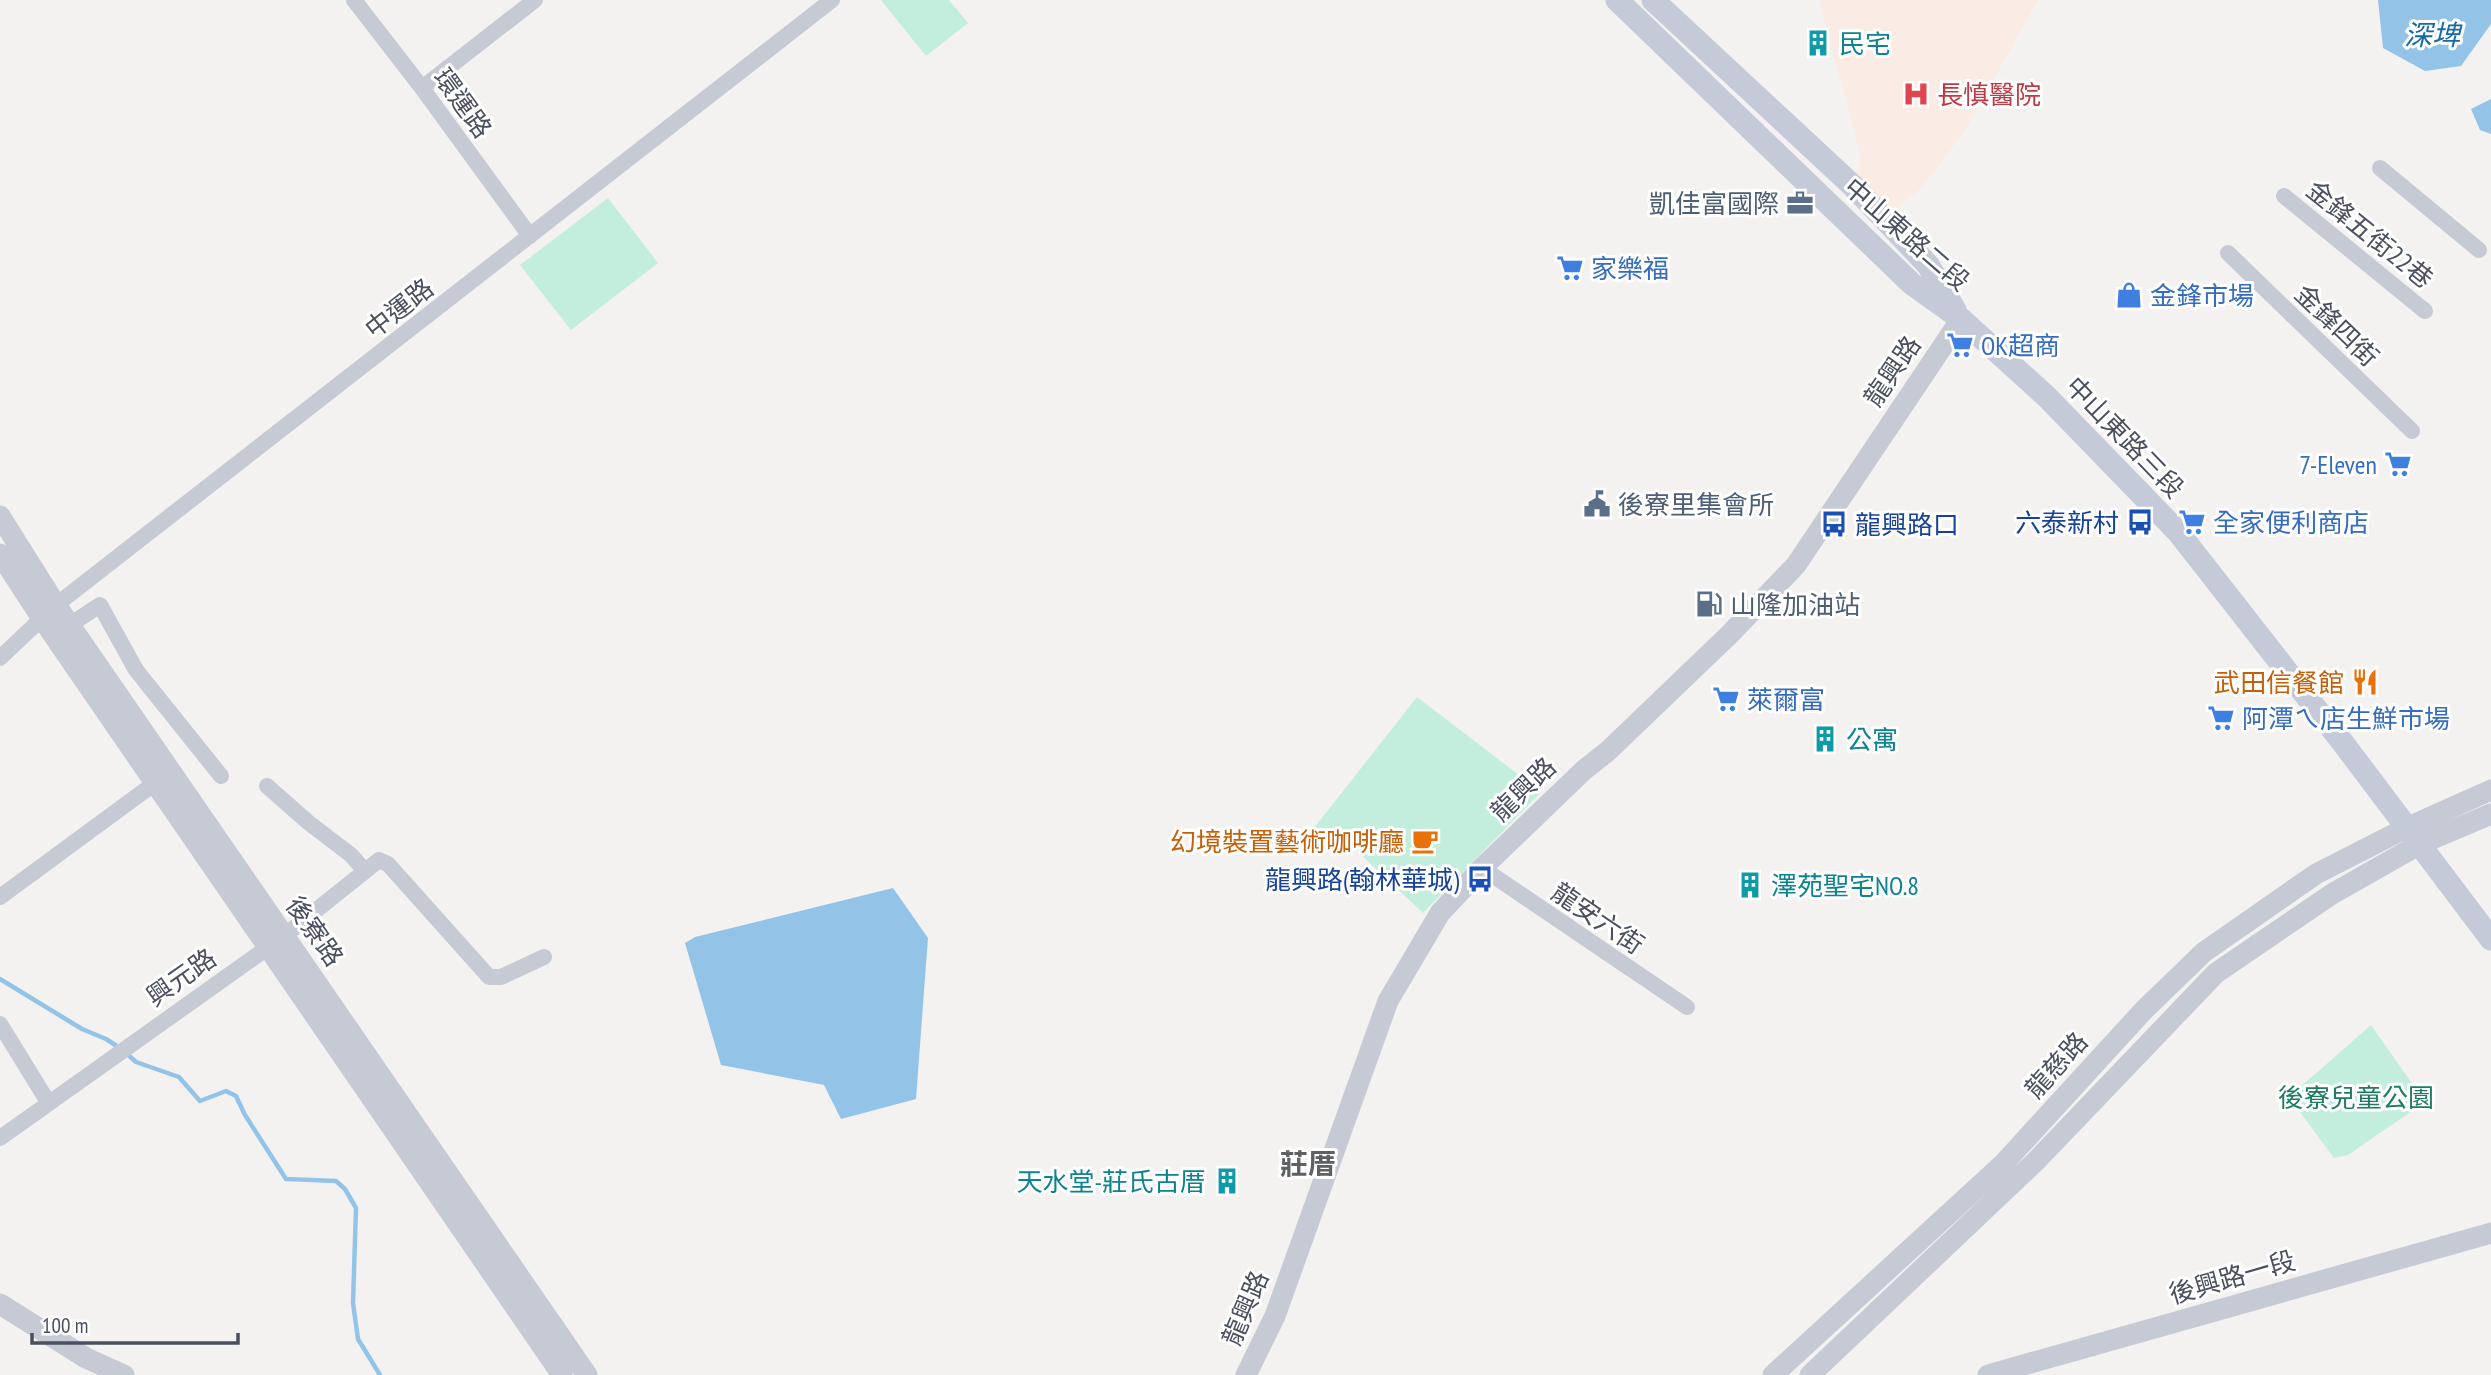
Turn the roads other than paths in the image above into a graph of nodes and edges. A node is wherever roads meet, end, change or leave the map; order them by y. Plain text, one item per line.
1 (354, 0) edge
2 (535, 0) edge
3 (832, 0) edge
4 (1617, 0) edge
5 (1654, 0) edge
6 (422, 88) junction
7 (2381, 168) dead end
8 (2284, 196) dead end
9 (530, 236) junction
10 (2479, 250) dead end
11 (2228, 253) dead end
12 (2425, 310) dead end
13 (1961, 318) junction
14 (2412, 431) dead end
15 (0, 516) edge
16 (0, 554) edge
17 (48, 611) junction
18 (62, 630) junction
19 (0, 658) edge
20 (221, 776) dead end
21 (155, 783) junction
22 (267, 786) dead end
23 (2491, 790) edge
24 (2491, 814) edge
25 (2413, 836) junction
26 (1482, 868) junction
27 (365, 871) junction
28 (0, 897) edge
29 (2491, 939) edge
30 (276, 941) junction
31 (544, 957) dead end
32 (1687, 1007) dead end
33 (2144, 1010) junction
34 (0, 1024) edge
35 (2162, 1031) junction
36 (48, 1101) junction
37 (0, 1138) edge
38 (2491, 1233) edge
39 (0, 1304) edge
40 (124, 1375) edge
41 (562, 1375) edge
42 (587, 1375) edge
43 (1246, 1375) edge
44 (1773, 1375) edge
45 (1810, 1375) edge
46 (1988, 1375) edge

1 - 6 street, 環運路
2 - 6 street
3 - 9 street, 中運路
4 - 13 main road, 中山東路二段
5 - 13 main road, 中山東路二段
6 - 9 street, 環運路
7 - 10 street
8 - 12 street, 金鋒五街22巷
9 - 17 street, 中運路
11 - 14 street, 金鋒四街
13 - 25 main road, 中山東路三段
13 - 26 street, 龍興路
15 - 17 street, 後寮路
16 - 17 street, 後寮路
17 - 18 street, 後寮路
17 - 19 street, 中運路
18 - 20 street
18 - 21 street, 後寮路
18 - 30 street, 後寮路
21 - 28 street
21 - 30 street, 後寮路
22 - 27 street
23 - 25 street
24 - 25 street
25 - 29 main road, 中山東路三段
25 - 33 street, 龍慈路
25 - 35 street, 龍慈路
26 - 32 street, 龍安六街
26 - 43 street, 龍興路
27 - 30 street, 興元路
27 - 31 street, 興元路
30 - 36 street, 興元路
30 - 41 street, 後寮路
30 - 42 street, 後寮路
33 - 35 street
33 - 44 street, 龍慈路
34 - 36 street
35 - 45 street, 龍慈路
36 - 37 street, 興元路
38 - 46 street, 後興路一段
39 - 40 street

